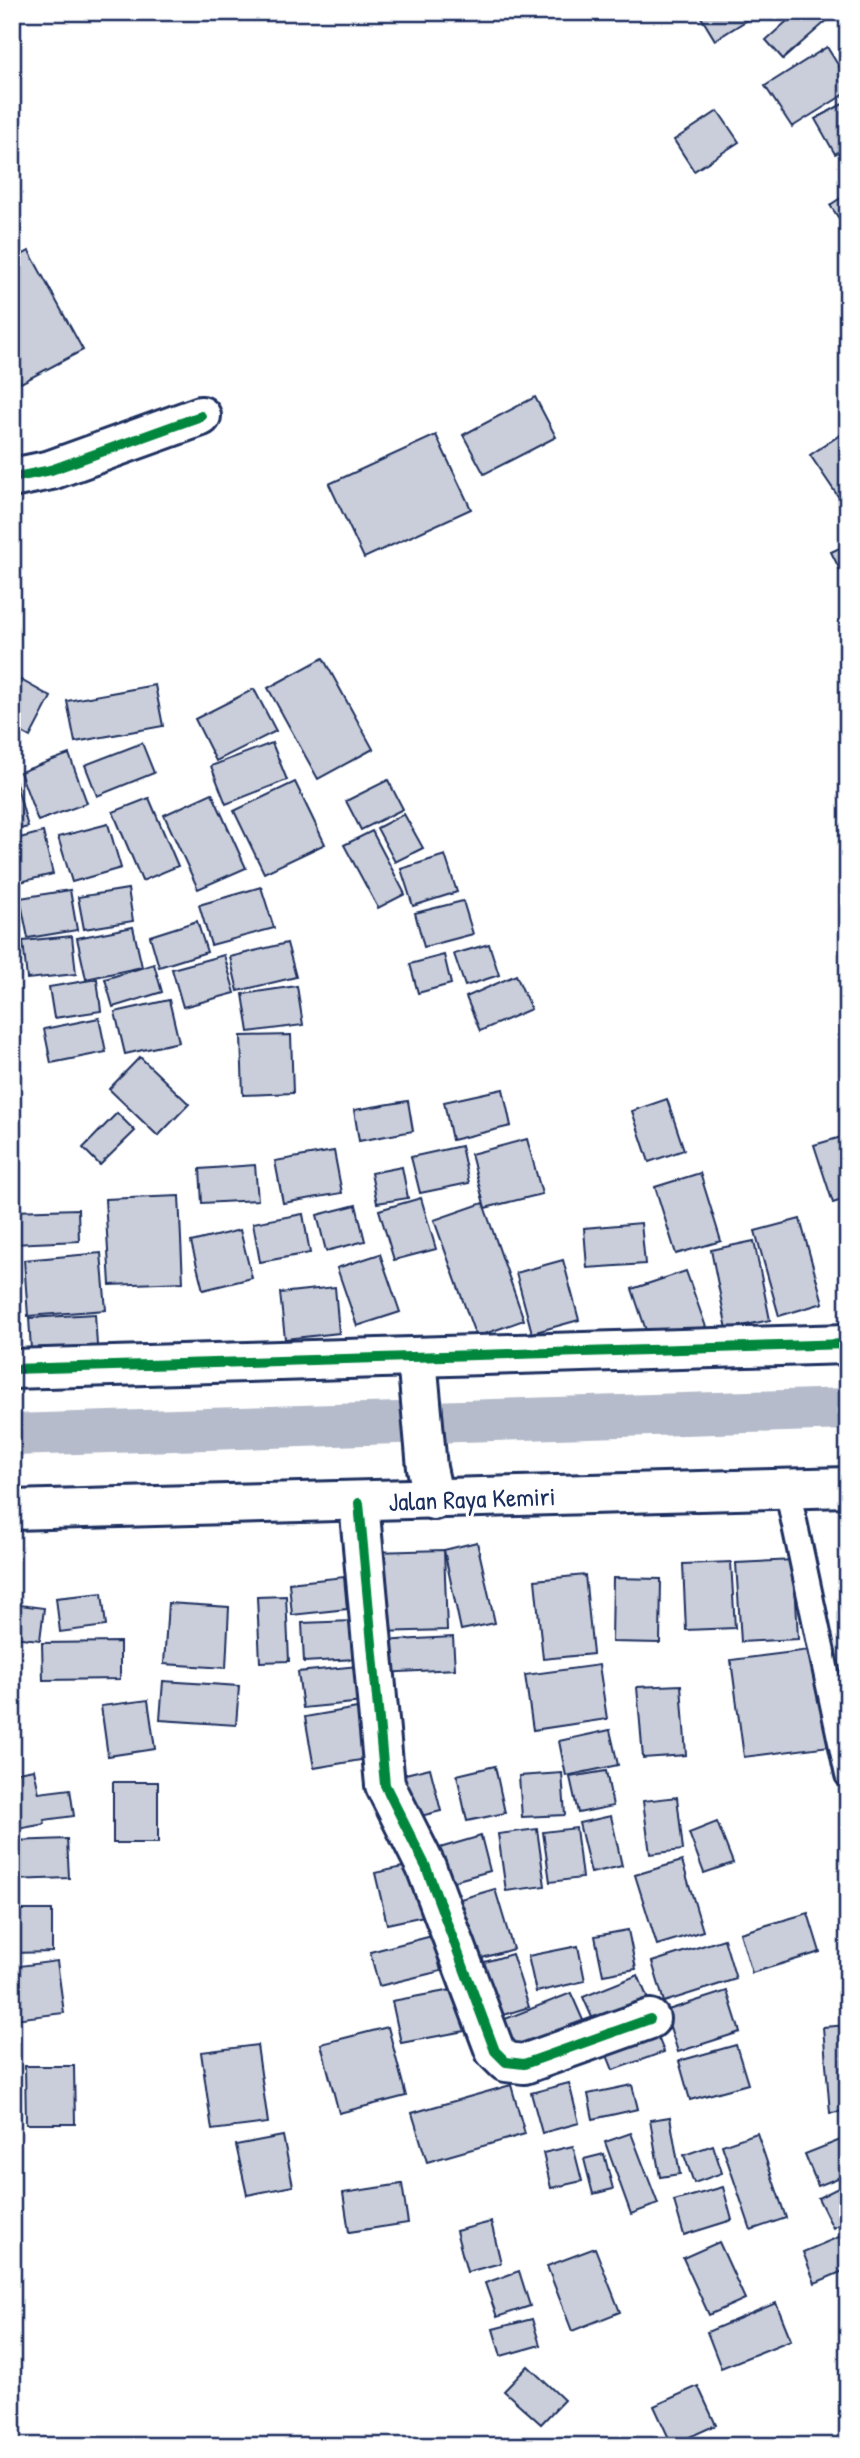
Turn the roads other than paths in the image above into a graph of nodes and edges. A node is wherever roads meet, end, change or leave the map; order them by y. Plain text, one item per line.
1 (201, 416) dead end
2 (12, 478) edge
3 (848, 1344) edge
4 (418, 1364) junction
5 (12, 1369) edge
6 (430, 1484) junction
7 (848, 1487) edge
8 (787, 1488) junction
9 (359, 1503) junction
10 (12, 1510) edge
11 (848, 1775) edge
12 (650, 2019) dead end

1 - 2 street
3 - 4 street
4 - 5 street
4 - 6 street
6 - 8 street, Jalan Raya Kemiri
6 - 9 street, Jalan Raya Kemiri
7 - 8 street, Jalan Raya Kemiri
8 - 11 lane
9 - 10 street, Jalan Raya Kemiri
9 - 12 street

